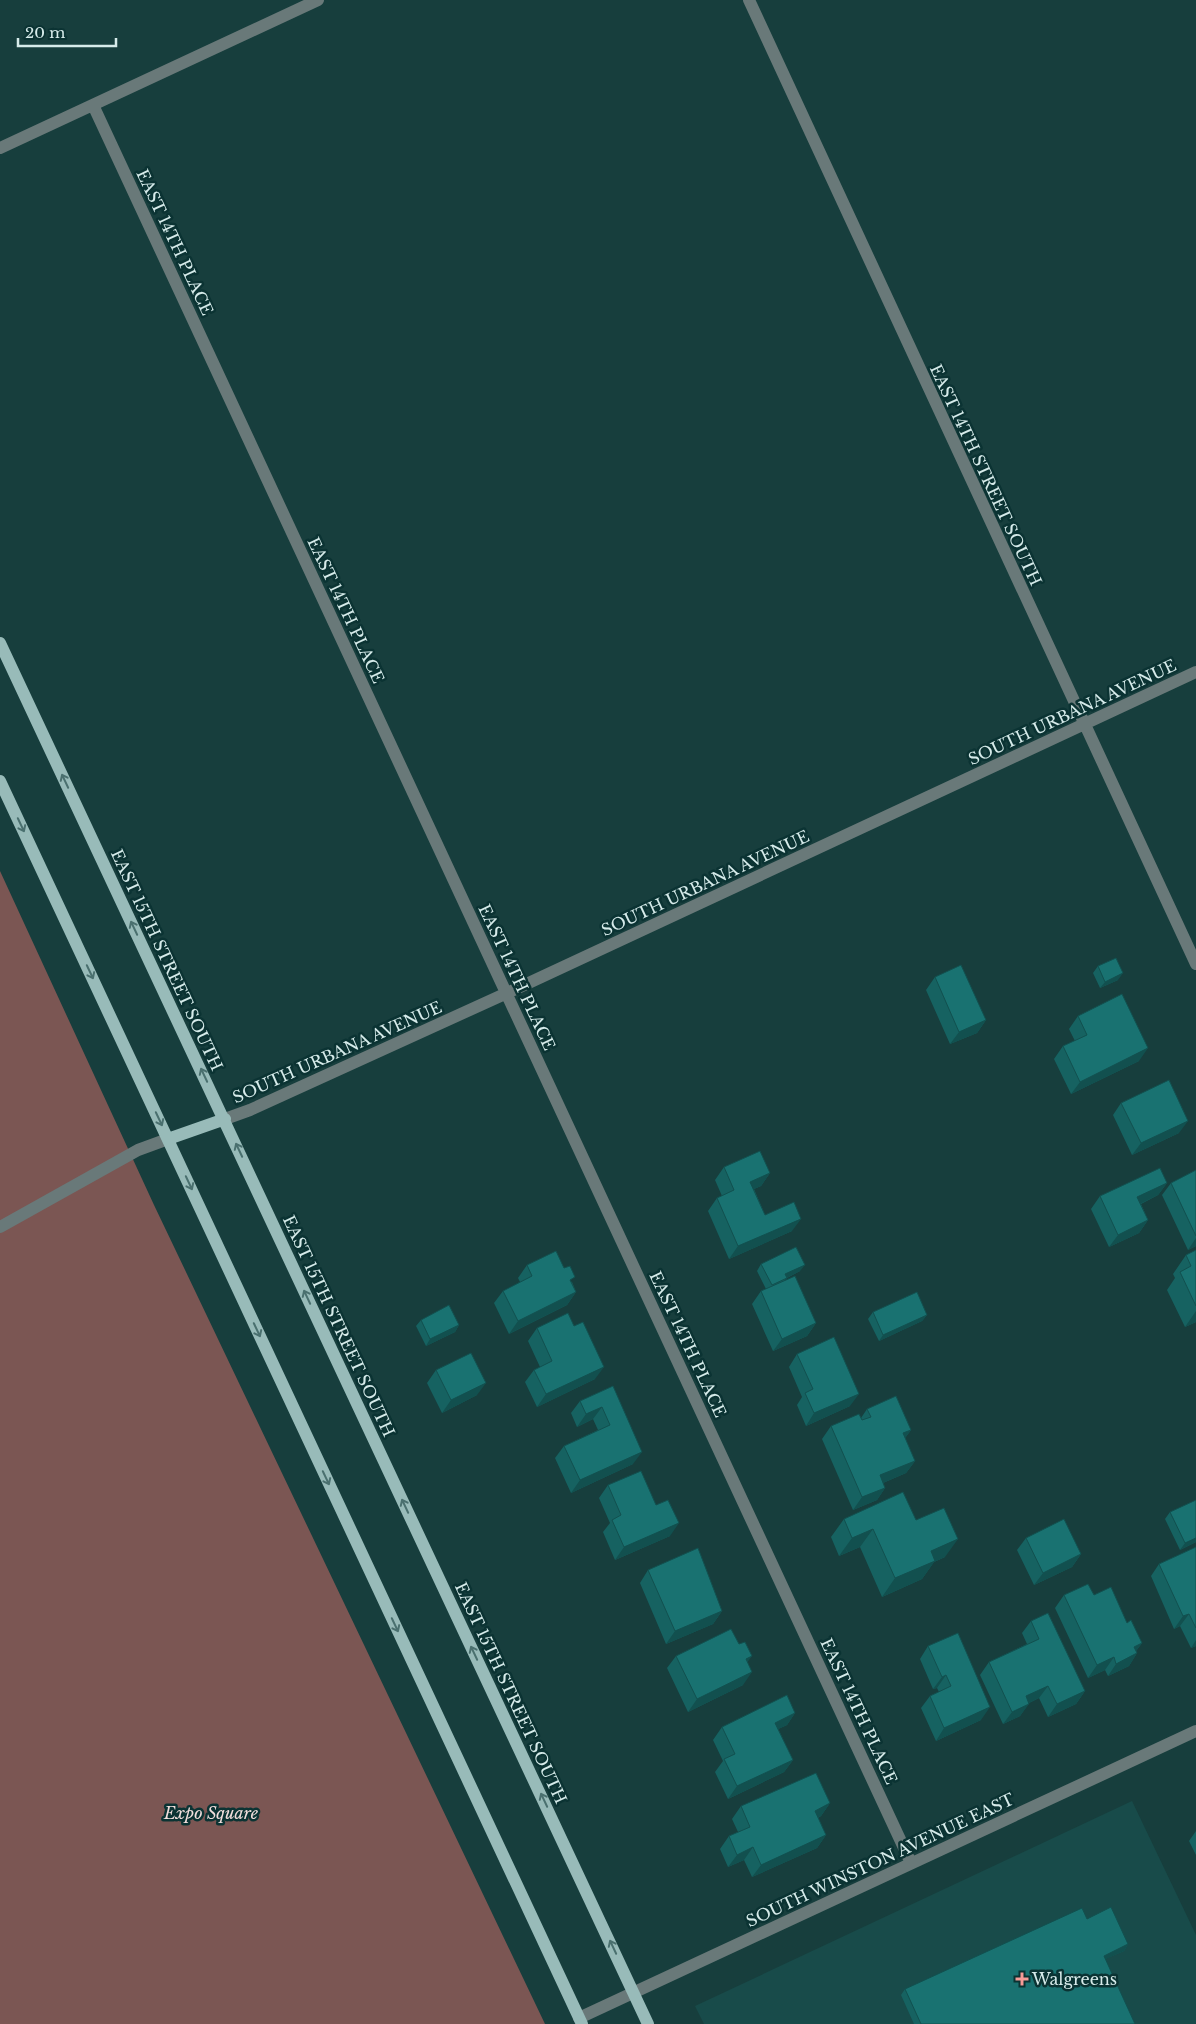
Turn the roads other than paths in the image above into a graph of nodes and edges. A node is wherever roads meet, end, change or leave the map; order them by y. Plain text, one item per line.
1 (318, 0) edge
2 (749, 0) edge
3 (94, 105) junction
4 (0, 148) edge
5 (0, 643) edge
6 (1196, 672) edge
7 (1084, 725) junction
8 (0, 781) edge
9 (1196, 964) edge
10 (507, 993) junction
11 (225, 1119) junction
12 (168, 1139) junction
13 (0, 1226) edge
14 (1196, 1732) edge
15 (911, 1862) junction
16 (634, 1992) junction
17 (580, 2021) edge
18 (648, 2024) edge

1 - 3 street
2 - 7 street, EAST 14TH STREET SOUTH
3 - 4 street
3 - 10 street, EAST 14TH PLACE
11 -> 5 main road, EAST 15TH STREET SOUTH
6 - 7 street, SOUTH URBANA AVENUE
7 - 9 street, EAST 14TH STREET SOUTH
7 - 10 street, SOUTH URBANA AVENUE
8 -> 12 main road
10 - 11 street, SOUTH URBANA AVENUE
10 - 15 street, EAST 14TH PLACE
11 - 12 main road
16 -> 11 main road, EAST 15TH STREET SOUTH
12 - 13 street
12 -> 17 main road
14 - 15 street, SOUTH WINSTON AVENUE EAST
15 - 16 street, SOUTH WINSTON AVENUE EAST
16 - 17 street, SOUTH WINSTON AVENUE EAST
16 - 18 main road, EAST 15TH STREET SOUTH

